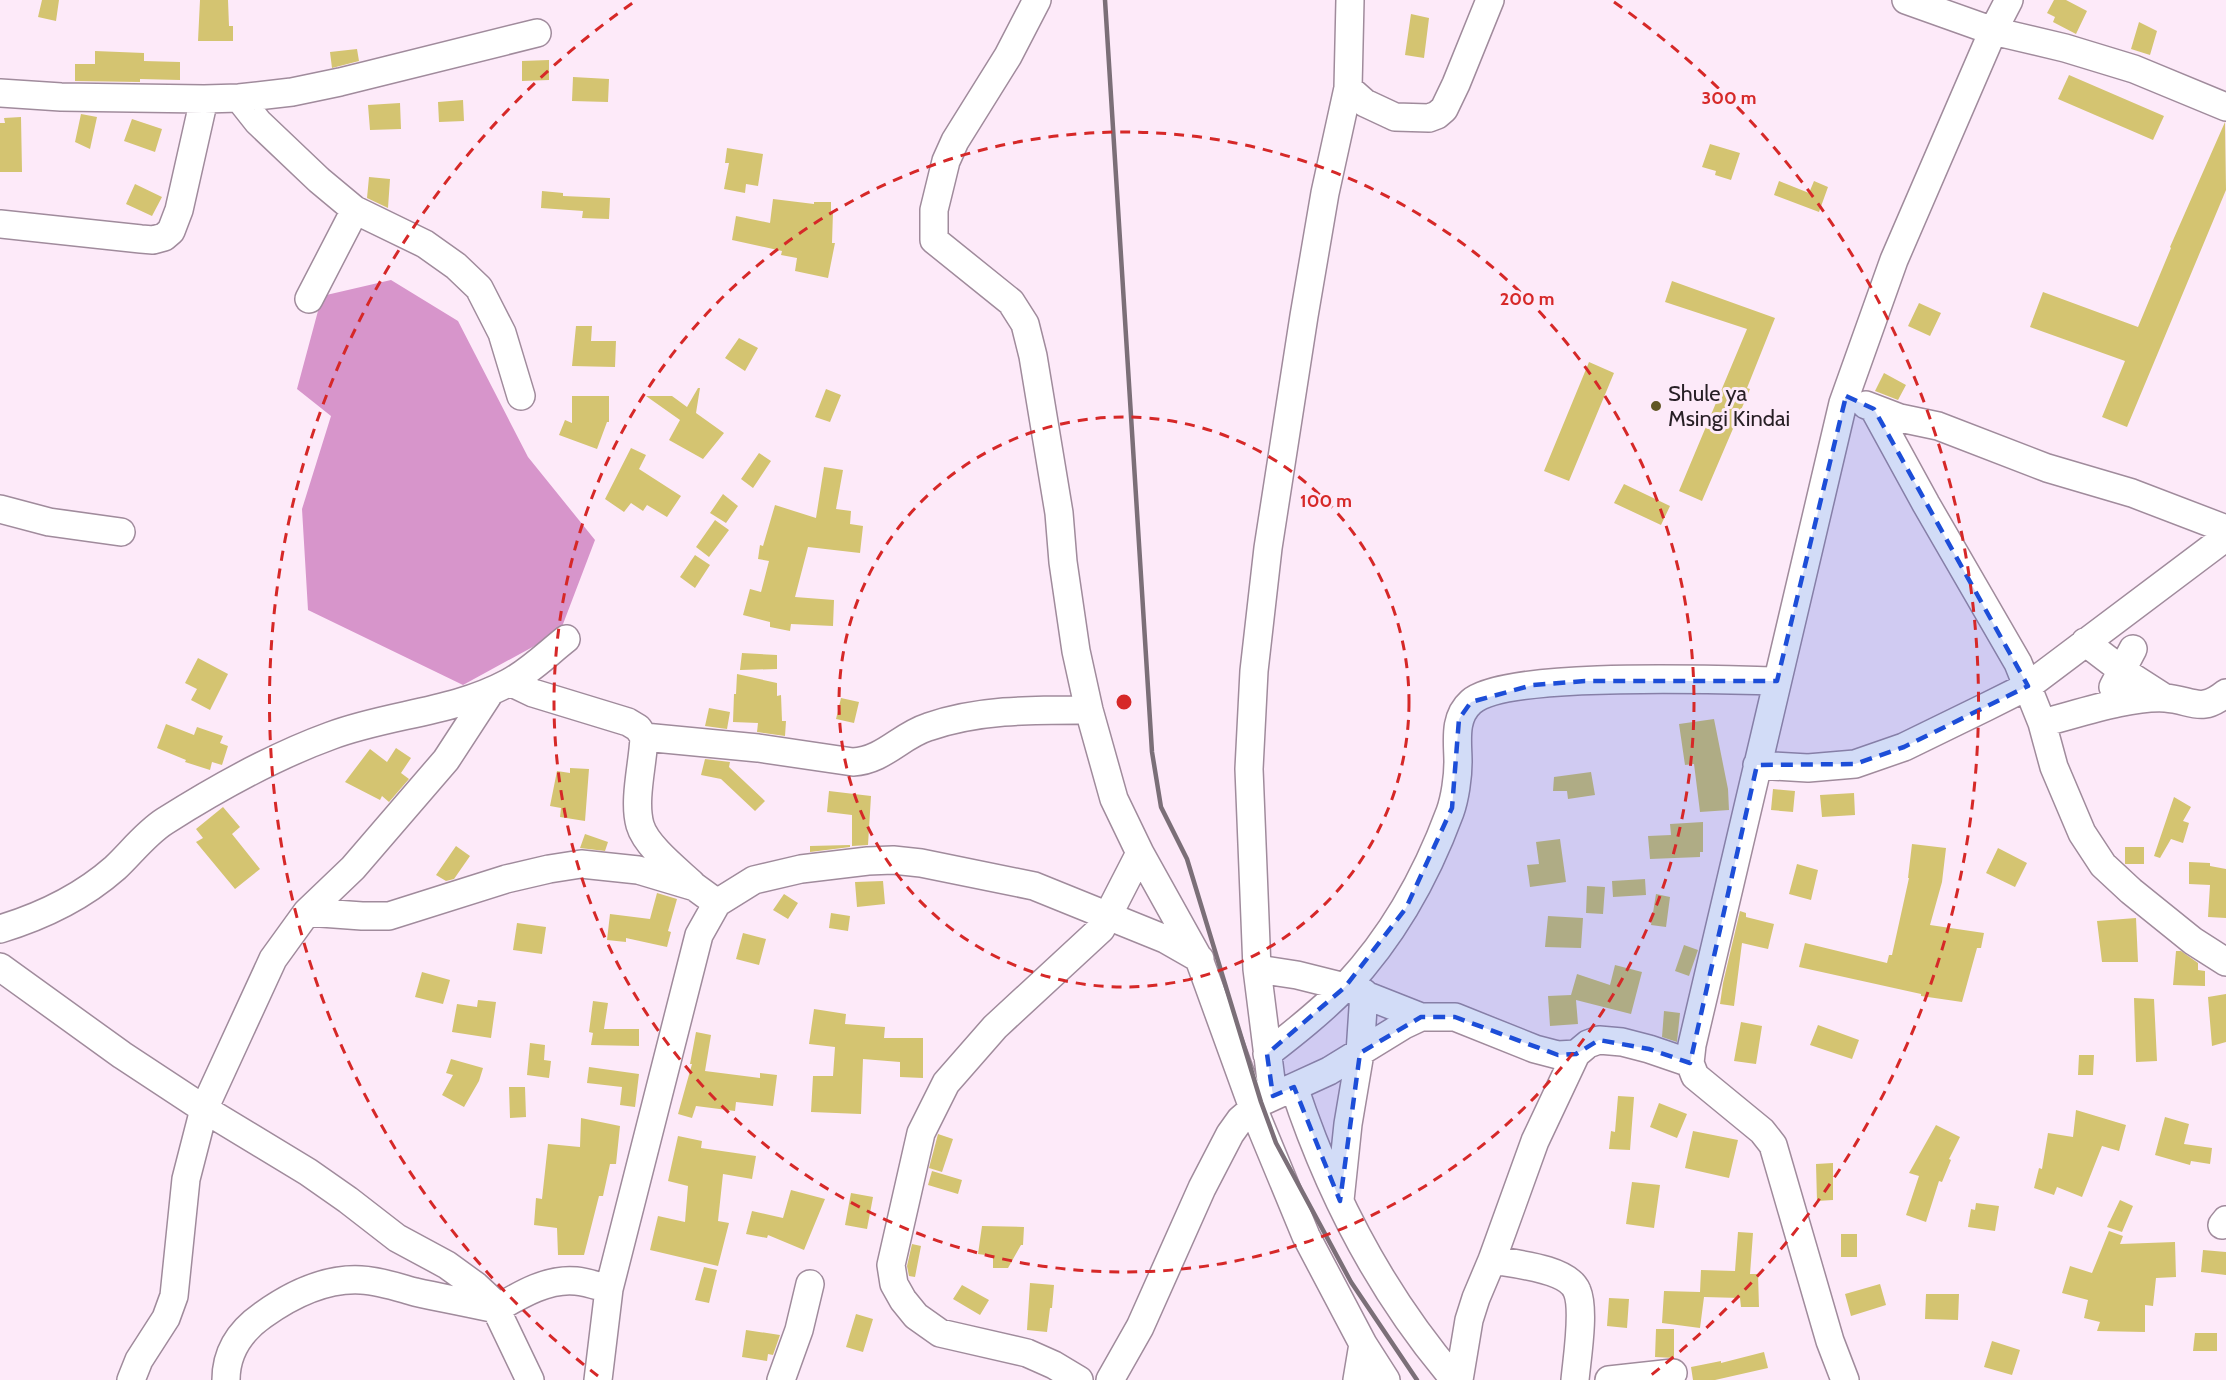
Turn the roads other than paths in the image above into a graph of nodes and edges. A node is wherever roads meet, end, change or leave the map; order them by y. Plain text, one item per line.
1 (1037, 0) edge
2 (1350, 0) edge
3 (1490, 0) edge
4 (1906, 0) edge
5 (2009, 0) edge
6 (1993, 31) junction
7 (537, 33) dead end
8 (1347, 88) junction
9 (0, 93) edge
10 (239, 98) junction
11 (204, 99) junction
12 (2226, 107) edge
13 (355, 210) junction
14 (0, 224) edge
15 (309, 299) dead end
16 (521, 396) dead end
17 (1846, 396) junction
18 (1874, 409) junction
19 (0, 509) edge
20 (2226, 529) edge
21 (121, 532) dead end
22 (2226, 537) edge
23 (566, 639) dead end
24 (2085, 642) junction
25 (2128, 660) junction
26 (1777, 681) junction
27 (2028, 686) junction
28 (500, 687) junction
29 (2226, 693) edge
30 (2165, 698) junction
31 (2103, 706) junction
32 (1089, 710) junction
33 (2042, 723) junction
34 (644, 737) junction
35 (1757, 765) junction
36 (1140, 853) junction
37 (695, 887) junction
38 (717, 903) junction
39 (307, 912) junction
40 (1109, 916) junction
41 (0, 929) edge
42 (1199, 959) junction
43 (2226, 962) edge
44 (0, 967) edge
45 (1257, 969) junction
46 (1223, 977) dead end
47 (1355, 990) junction
48 (1421, 1017) junction
49 (1360, 1053) junction
50 (1267, 1054) junction
51 (1576, 1054) junction
52 (1690, 1063) junction
53 (1273, 1097) junction
54 (204, 1109) junction
55 (1340, 1201) junction
56 (1492, 1260) junction
57 (810, 1284) dead end
58 (609, 1288) junction
59 (496, 1309) junction
60 (1363, 1344) junction
61 (1673, 1373) dead end
62 (225, 1378) edge
63 (130, 1380) edge
64 (530, 1380) edge
65 (598, 1380) edge
66 (781, 1380) edge
67 (1079, 1380) edge
68 (1110, 1380) edge
69 (1357, 1380) edge
70 (1386, 1380) edge
71 (1457, 1380) edge
72 (1575, 1380) edge
73 (1609, 1380) edge
74 (1845, 1380) edge

1 - 32 street
2 - 8 street
3 - 8 street
4 - 6 street
5 - 6 street
6 - 12 street
6 - 17 street
7 - 10 street
8 - 45 street
9 - 11 street
10 - 11 street
10 - 13 street
11 - 14 street
13 - 15 street
13 - 16 street
17 - 18 street
17 - 26 street
18 - 20 street
18 - 27 street
19 - 21 street
22 - 24 street
23 - 28 street
24 - 25 street
24 - 27 street
25 - 30 street
25 - 31 street
26 - 35 street
26 - 47 street
27 - 33 street
27 - 35 street
28 - 34 street
28 - 39 street
28 - 41 street
29 - 30 street
30 - 31 street
31 - 33 street
32 - 34 street
32 - 36 street
33 - 43 street
34 - 37 street
35 - 52 street
36 - 40 street
36 - 42 street
37 - 38 street
37 - 39 street
38 - 40 street
38 - 58 street
39 - 54 street
40 - 42 street
40 - 67 street
42 - 46 street
42 - 53 street
44 - 54 street
45 - 47 street
45 - 50 street
47 - 48 street
47 - 49 street
47 - 50 street
48 - 49 street
48 - 51 street
49 - 53 street
49 - 55 street
50 - 53 street
51 - 52 street
51 - 56 street
52 - 74 street
53 - 55 street
53 - 60 street
53 - 68 street
54 - 59 street
54 - 63 street
55 - 71 street
56 - 71 street
56 - 72 street
57 - 66 street
58 - 59 street
58 - 65 street
59 - 62 street
59 - 64 street
60 - 69 street
60 - 70 street
61 - 73 street

